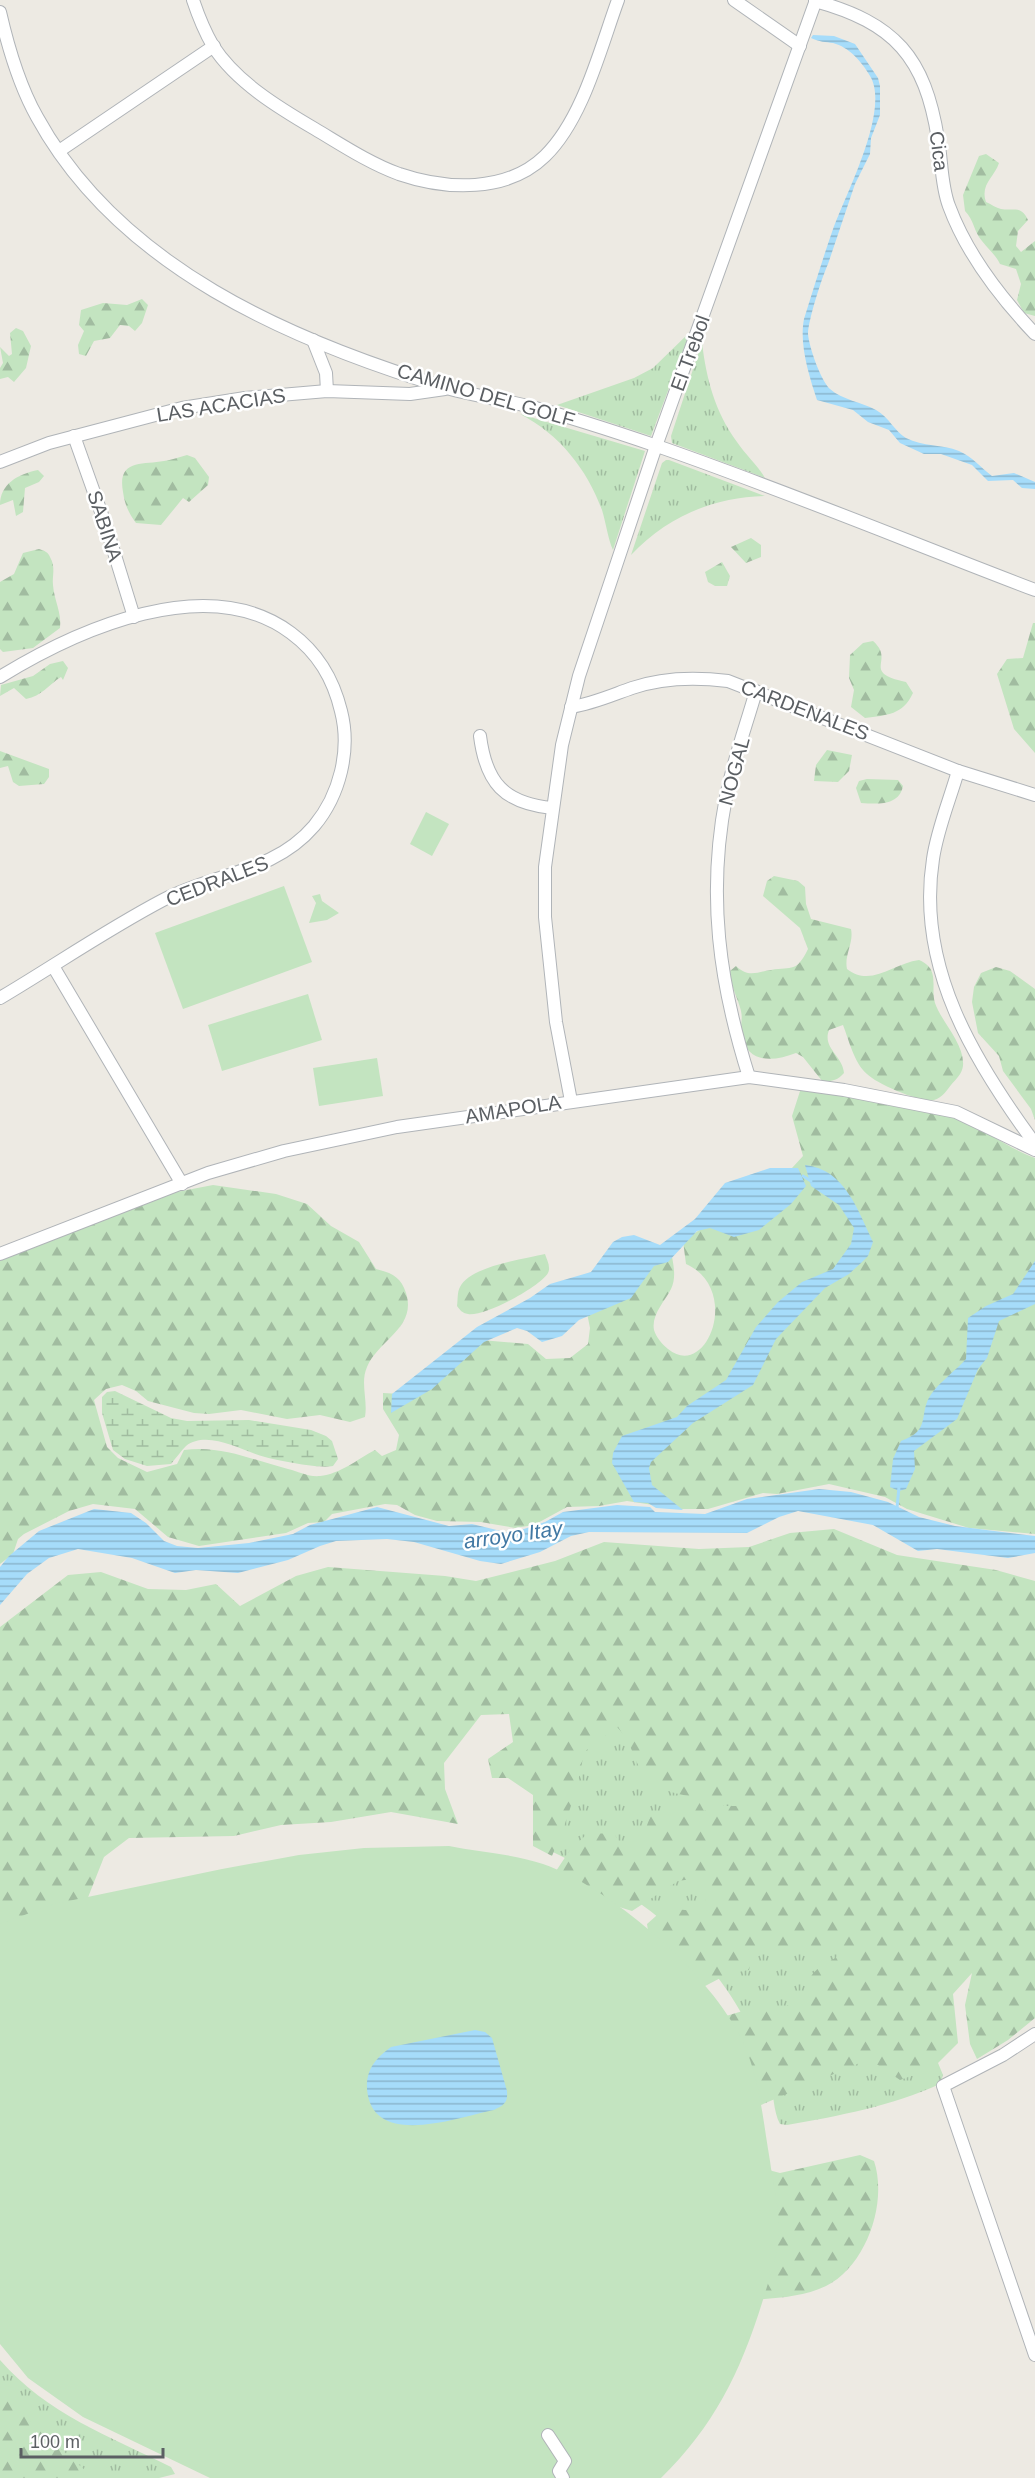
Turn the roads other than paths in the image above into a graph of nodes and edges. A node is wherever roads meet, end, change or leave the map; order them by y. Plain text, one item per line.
1 (193, 0) edge
2 (618, 0) edge
3 (734, 0) edge
4 (816, 0) edge
5 (0, 12) edge
6 (214, 46) junction
7 (800, 46) junction
8 (59, 151) junction
9 (1035, 334) edge
10 (313, 340) junction
11 (449, 389) junction
12 (327, 391) junction
13 (74, 436) junction
14 (657, 446) junction
15 (3, 456) edge
16 (1035, 590) edge
17 (134, 617) junction
18 (0, 677) edge
19 (756, 691) junction
20 (571, 707) junction
21 (480, 736) dead end
22 (958, 771) junction
23 (1035, 795) edge
24 (552, 808) junction
25 (53, 966) junction
26 (0, 998) edge
27 (749, 1077) junction
28 (571, 1101) junction
29 (1035, 1144) edge
30 (1035, 1150) edge
31 (182, 1184) junction
32 (0, 1254) edge
33 (1035, 2034) edge
34 (1035, 2355) edge
35 (548, 2435) dead end
36 (563, 2478) edge

1 - 6 street
2 - 6 street
3 - 7 street
4 - 7 street, El Trebol
4 - 9 street, Cica
5 - 8 street, CAMINO DEL GOLF
6 - 8 street
7 - 14 street, El Trebol
8 - 10 street, CAMINO DEL GOLF
10 - 11 street, CAMINO DEL GOLF
10 - 12 street
11 - 12 street, LAS ACACIAS
11 - 14 street, CAMINO DEL GOLF
12 - 13 street, LAS ACACIAS
13 - 15 street, LAS ACACIAS
13 - 17 street, SABINA
14 - 16 street, CAMINO DEL GOLF
14 - 20 street, El Trebol
17 - 18 street, CEDRALES
17 - 25 street, CEDRALES
19 - 20 street, CARDENALES
19 - 22 street, CARDENALES
19 - 27 street, NOGAL
20 - 24 street, El Trebol
21 - 24 street
22 - 23 street, CARDENALES
22 - 29 street
24 - 28 street, El Trebol
25 - 26 street, CEDRALES
25 - 31 street
27 - 28 street, AMAPOLA
27 - 30 street, AMAPOLA
28 - 31 street, AMAPOLA
31 - 32 street, AMAPOLA
33 - 34 street
35 - 36 street

